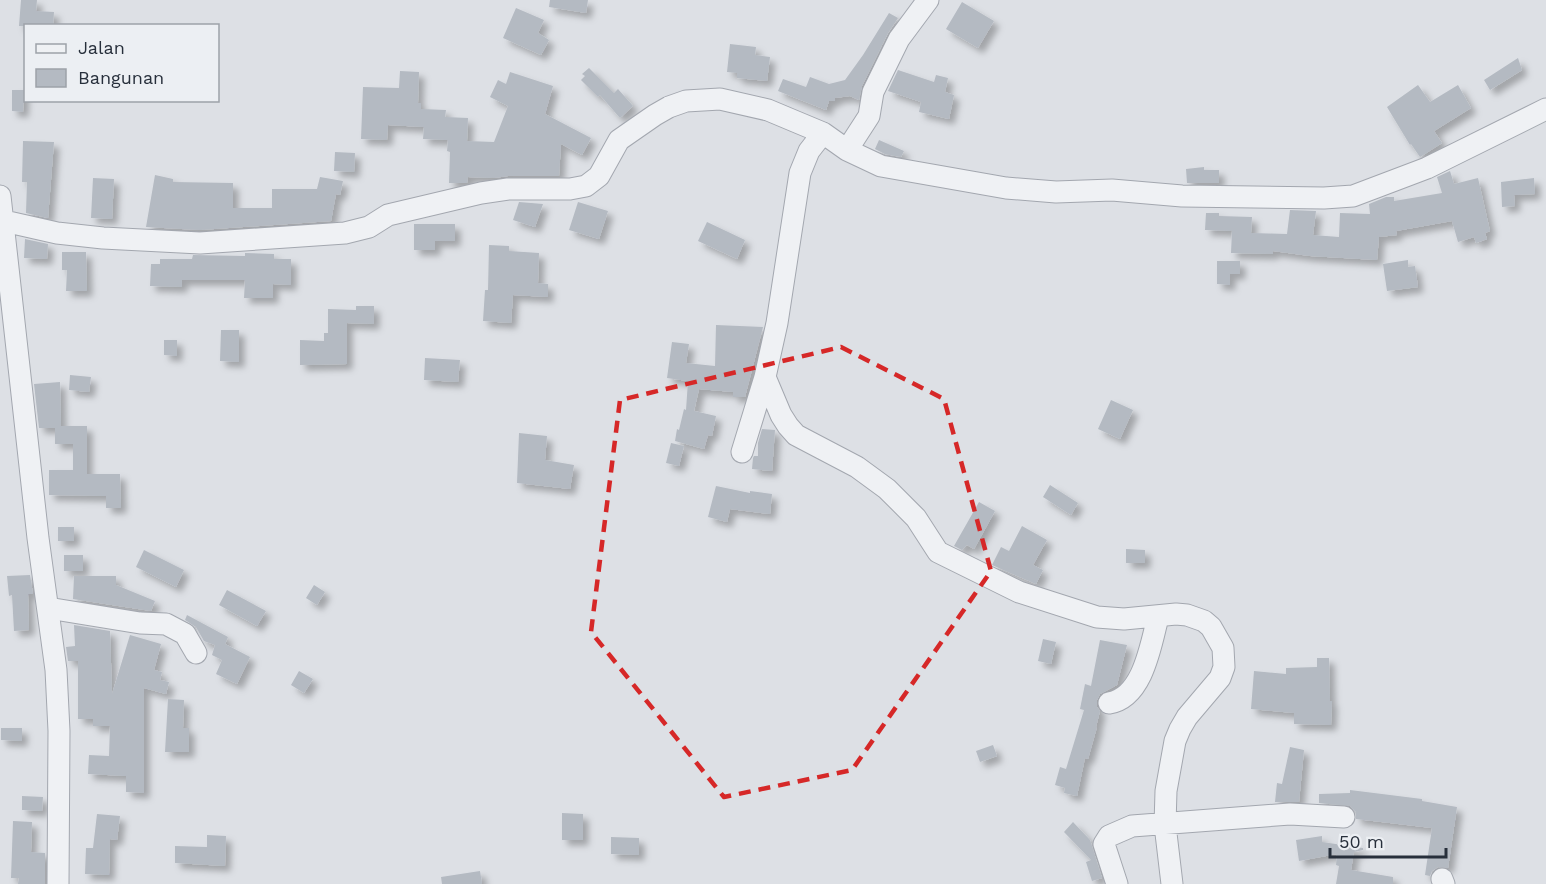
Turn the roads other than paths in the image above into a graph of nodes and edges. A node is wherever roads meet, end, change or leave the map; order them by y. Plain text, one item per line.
1 (927, 0) edge
2 (1546, 109) edge
3 (823, 133) junction
4 (847, 150) junction
5 (0, 196) edge
6 (4, 221) junction
7 (765, 377) junction
8 (742, 452) dead end
9 (48, 608) junction
10 (1158, 616) junction
11 (196, 653) dead end
12 (1109, 703) dead end
13 (1344, 817) dead end
14 (1165, 825) junction
15 (58, 884) edge
16 (1117, 884) edge
17 (1172, 884) edge

1 - 4 street
2 - 4 street
3 - 4 street
3 - 6 street
3 - 7 street
5 - 6 street
6 - 9 street
7 - 8 street
7 - 10 street
9 - 11 street
9 - 15 street
10 - 12 street
10 - 14 street
13 - 14 street
14 - 16 street
14 - 17 street

